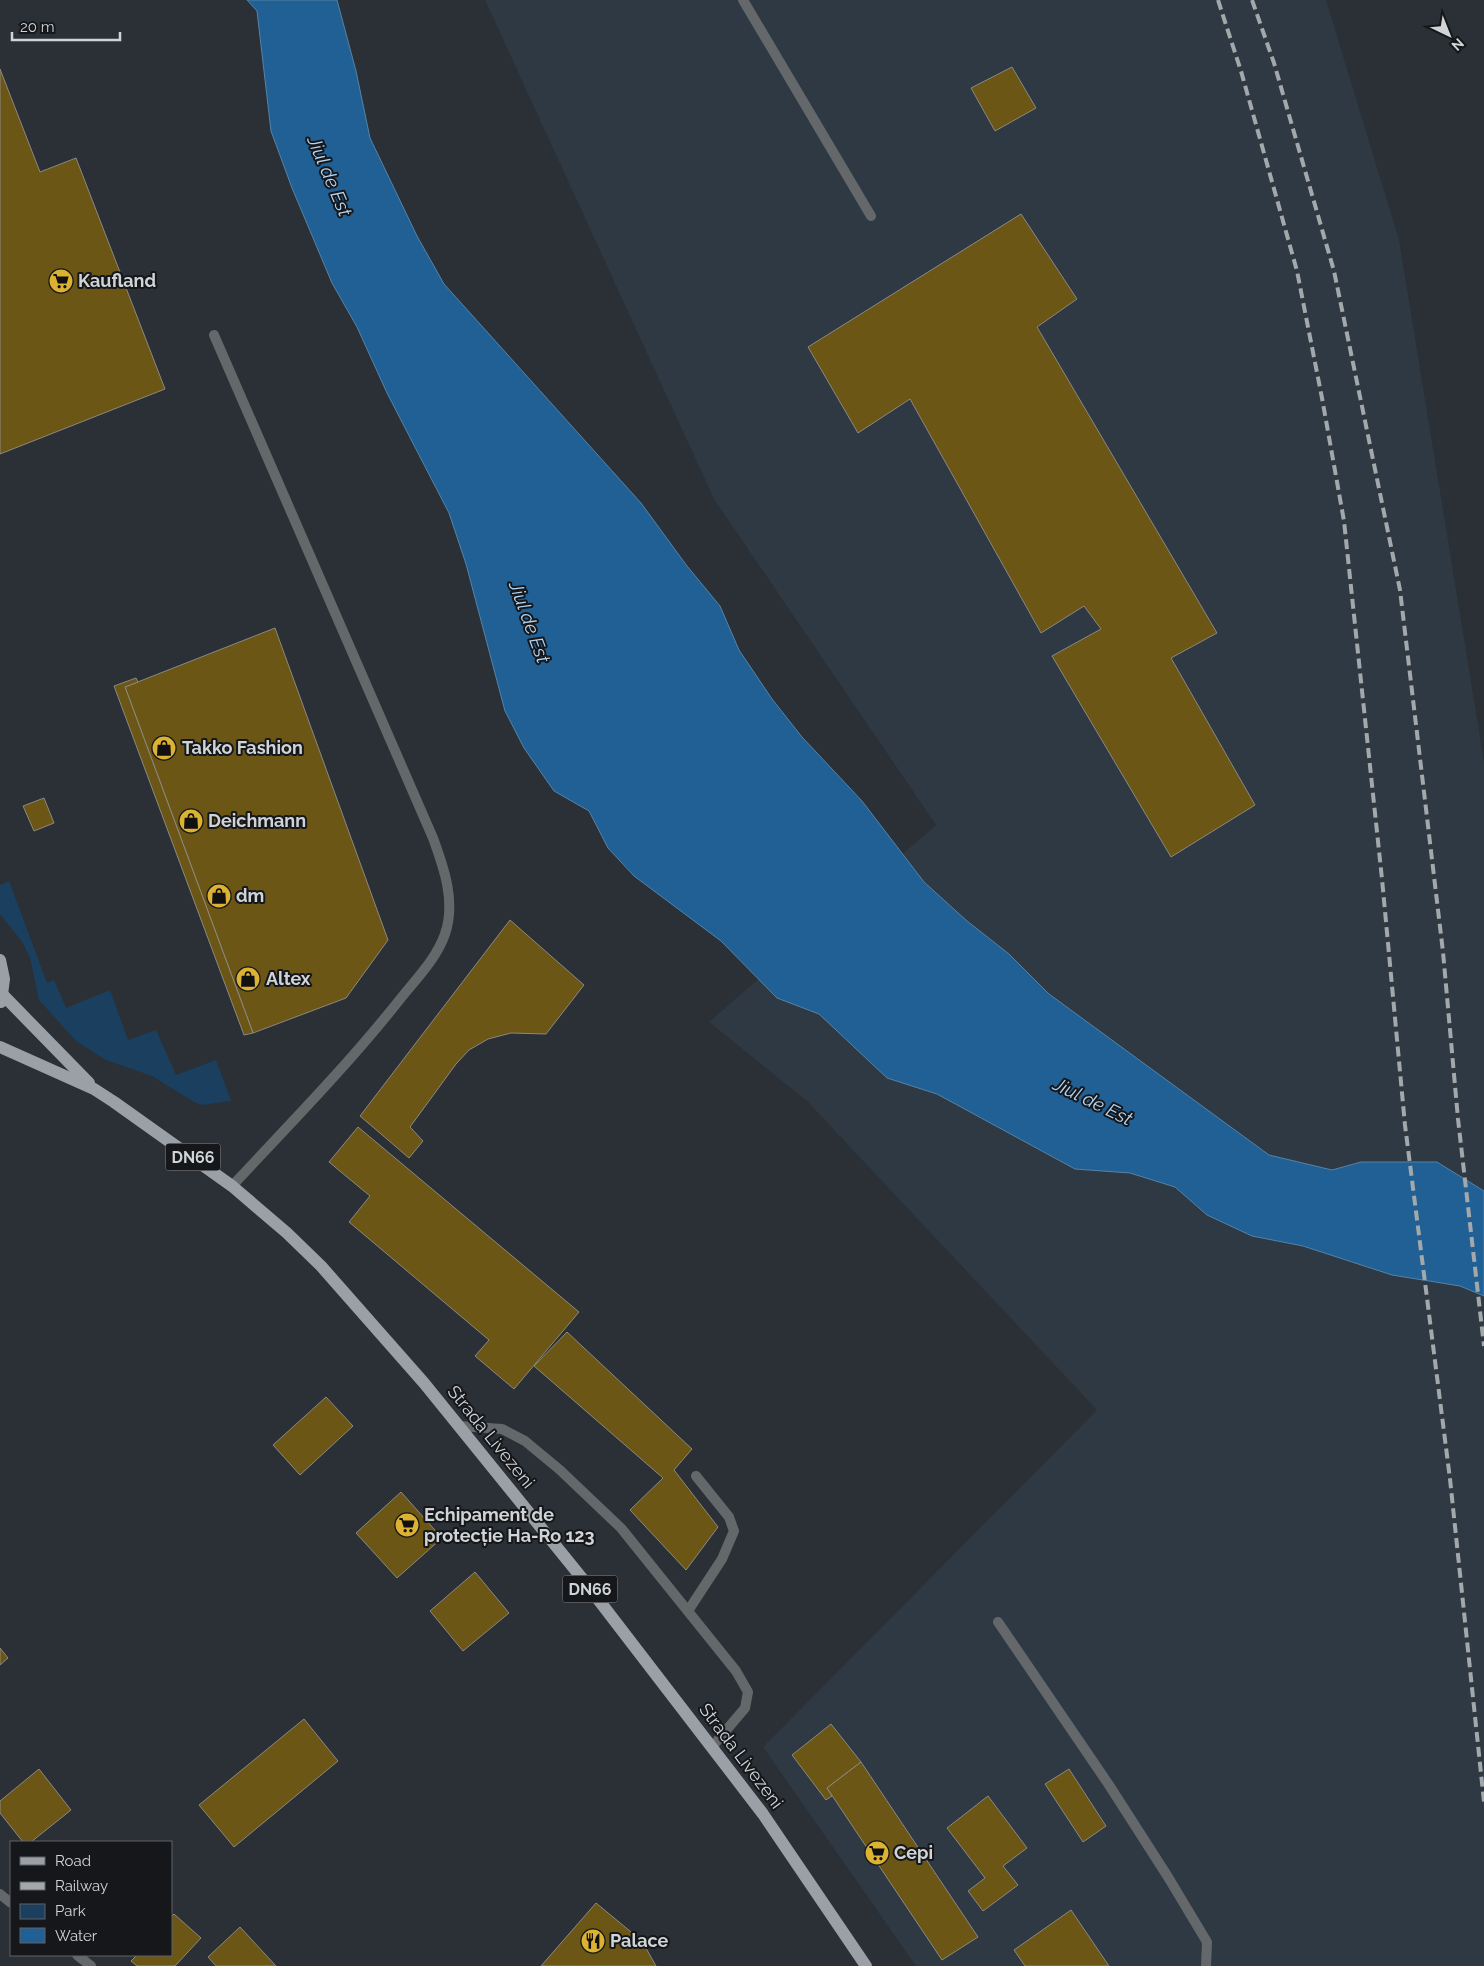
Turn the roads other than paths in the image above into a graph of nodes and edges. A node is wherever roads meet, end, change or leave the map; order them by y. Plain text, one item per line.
1 (743, 0) edge
2 (871, 216) dead end
3 (214, 336) dead end
4 (0, 960) edge
5 (2, 999) edge
6 (0, 1047) edge
7 (94, 1089) junction
8 (232, 1186) junction
9 (460, 1426) junction
10 (696, 1476) dead end
11 (688, 1611) junction
12 (998, 1622) dead end
13 (712, 1747) junction
14 (0, 1894) edge
15 (10, 1902) edge
16 (78, 1956) edge
17 (91, 1966) edge
18 (866, 1966) edge
19 (1206, 1966) edge

1 - 2 street
3 - 8 street
4 - 5 main road, DN66
5 - 7 main road, Strada Livezeni / DN66
6 - 7 main road, Strada Livezeni
7 - 8 main road, Strada Livezeni / DN66
8 - 9 main road, Strada Livezeni / DN66
9 - 11 street
9 - 13 main road, Strada Livezeni / DN66
10 - 11 street
11 - 13 street
12 - 19 street
13 - 18 main road, Strada Livezeni / DN66
14 - 15 street
16 - 17 street

